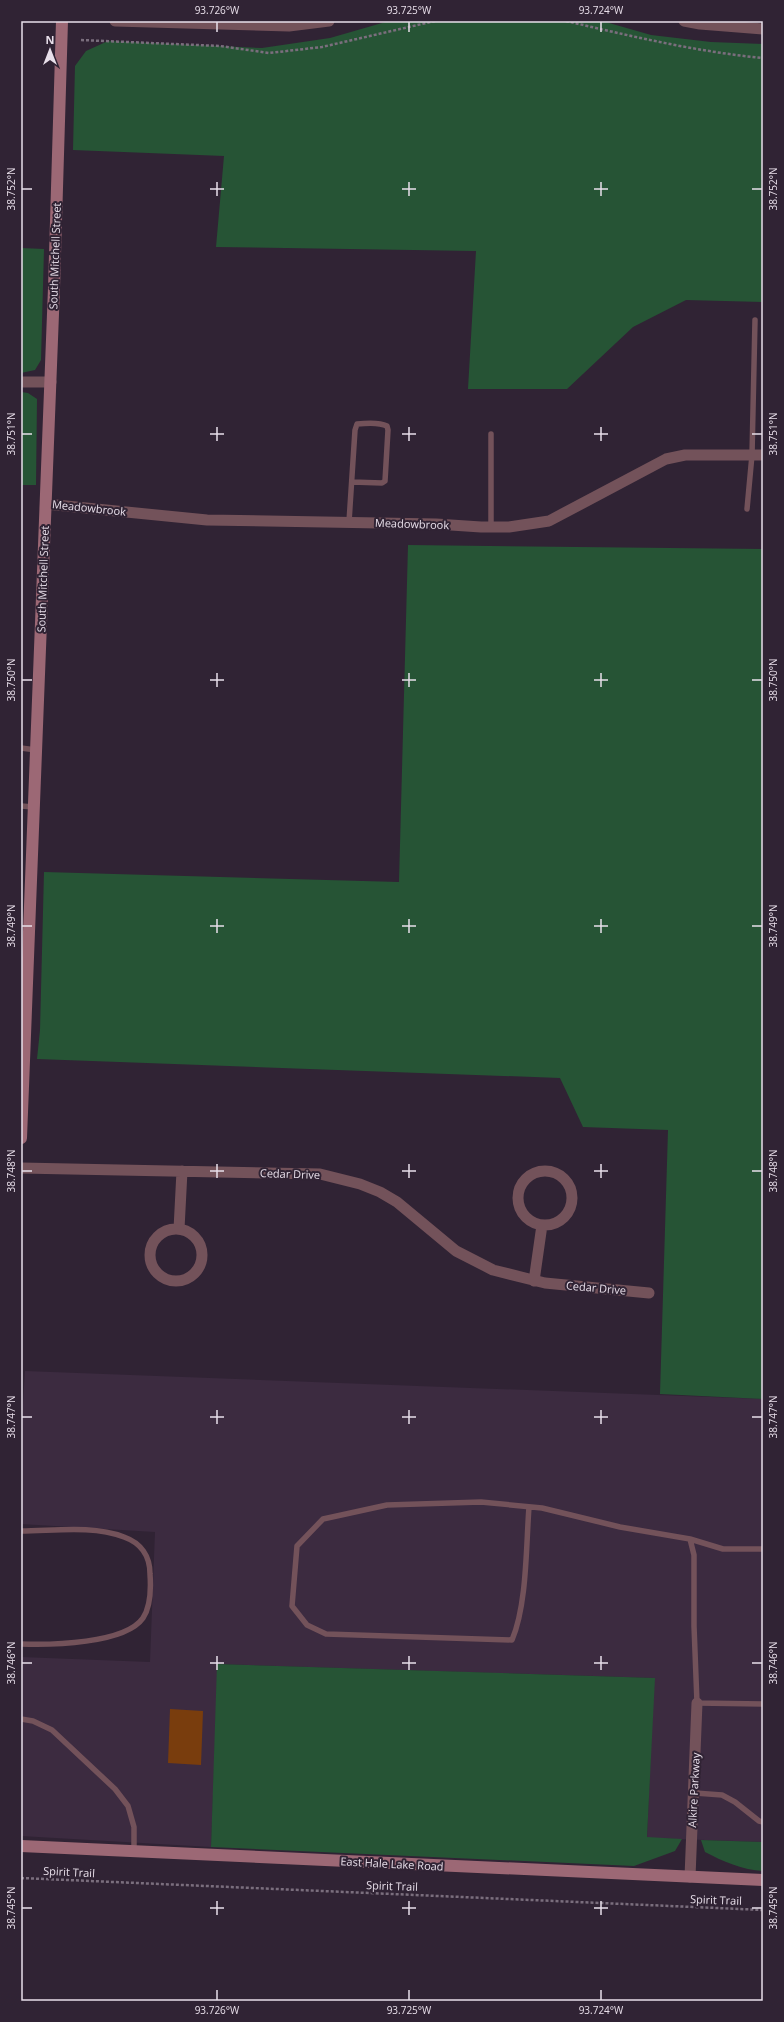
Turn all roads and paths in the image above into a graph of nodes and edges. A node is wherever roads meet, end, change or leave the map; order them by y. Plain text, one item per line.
1 (62, 21) edge
2 (115, 21) edge
3 (330, 21) edge
4 (435, 21) edge
5 (566, 21) edge
6 (684, 21) edge
7 (763, 29) edge
8 (81, 40) dead end
9 (763, 58) edge
10 (755, 320) dead end
11 (21, 382) edge
12 (51, 382) junction
13 (491, 434) dead end
14 (752, 455) junction
15 (763, 455) edge
16 (352, 482) junction
17 (46, 504) junction
18 (747, 509) dead end
19 (349, 522) junction
20 (491, 527) junction
21 (21, 748) edge
22 (36, 750) junction
23 (21, 806) edge
24 (34, 807) junction
25 (21, 1138) edge
26 (21, 1168) edge
27 (182, 1171) junction
28 (542, 1225) junction
29 (179, 1229) junction
30 (534, 1281) junction
31 (648, 1293) dead end
32 (529, 1507) junction
33 (21, 1531) edge
34 (690, 1539) junction
35 (763, 1550) edge
36 (21, 1644) edge
37 (697, 1703) junction
38 (763, 1704) edge
39 (21, 1719) edge
40 (694, 1793) junction
41 (763, 1822) edge
42 (21, 1846) edge
43 (134, 1852) junction
44 (690, 1877) junction
45 (21, 1878) edge
46 (763, 1880) edge
47 (763, 1910) edge

1 - 12 street, South Mitchell Street
2 - 3 street
4 - 8 path
5 - 9 path
6 - 7 street
10 - 14 lane
11 - 12 street
12 - 17 street, South Mitchell Street
13 - 20 lane
14 - 15 street, Meadowbrook
14 - 18 lane
14 - 20 street, Meadowbrook
16 - 16 lane
16 - 19 lane
17 - 19 street, Meadowbrook
17 - 22 street, South Mitchell Street
19 - 20 street, Meadowbrook
21 - 22 lane
22 - 24 street, South Mitchell Street
23 - 24 lane
24 - 25 street, South Mitchell Street
26 - 27 street, Cedar Drive
27 - 29 street
27 - 30 street, Cedar Drive
28 - 28 street
28 - 30 street
29 - 29 street
30 - 31 street, Cedar Drive
32 - 32 lane
32 - 34 lane
33 - 36 lane
34 - 35 lane
34 - 37 lane
37 - 38 lane
37 - 40 street, Alkire Parkway
39 - 43 lane
40 - 41 lane
40 - 44 street, Alkire Parkway
42 - 43 street, East Hale Lake Road
43 - 44 street, East Hale Lake Road
44 - 46 street, East Hale Lake Road
45 - 47 path, Spirit Trail

